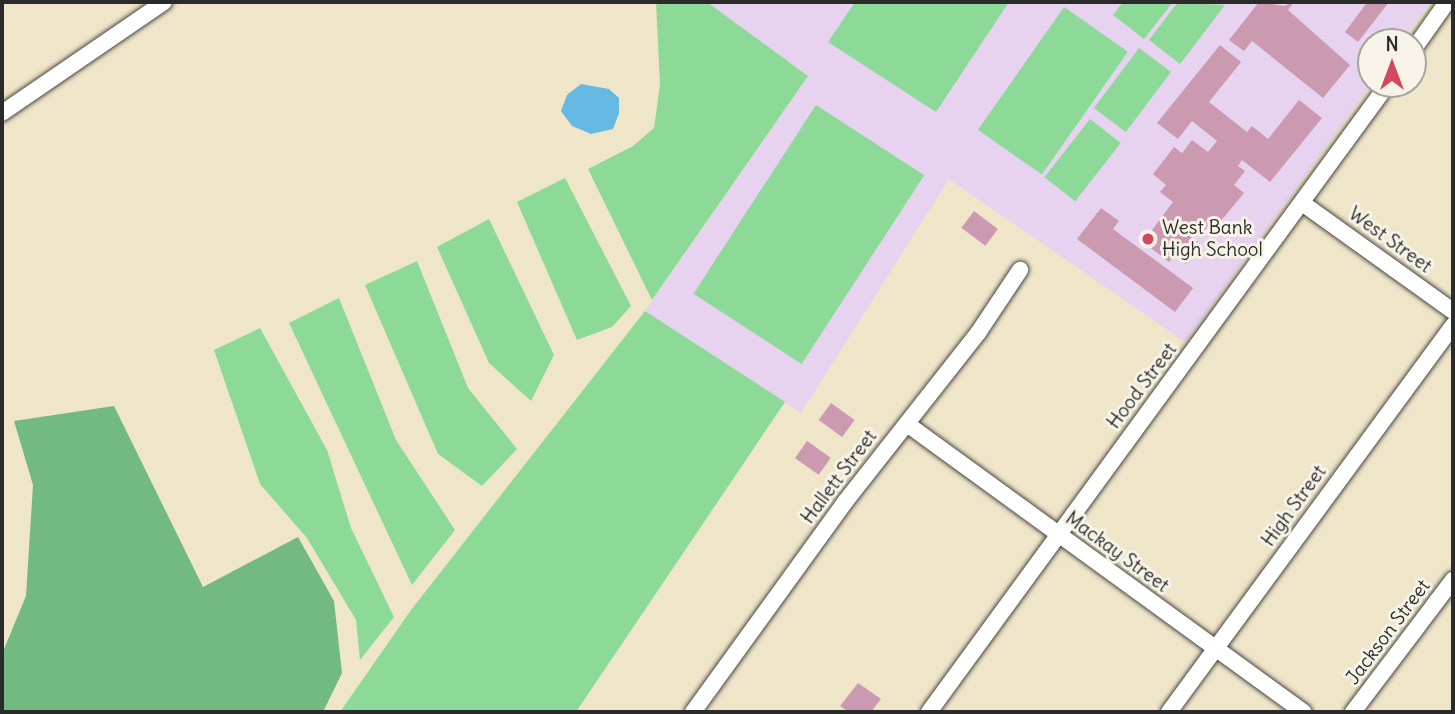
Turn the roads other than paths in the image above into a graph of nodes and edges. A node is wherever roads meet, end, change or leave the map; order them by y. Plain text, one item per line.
1 (164, 2) edge
2 (1447, 2) edge
3 (1427, 30) edge
4 (1378, 98) edge
5 (2, 113) edge
6 (1303, 203) junction
7 (1020, 270) dead end
8 (1453, 312) edge
9 (1453, 325) edge
10 (907, 424) junction
11 (1056, 534) junction
12 (1453, 580) edge
13 (1216, 650) junction
14 (1355, 711) edge
15 (694, 712) edge
16 (929, 712) edge
17 (1169, 712) edge
18 (1303, 712) edge

1 - 5 street
2 - 3 street
4 - 6 street, Hood Street
6 - 8 street, West Street
6 - 11 street, Hood Street
7 - 10 street, Hallett Street
9 - 13 street, High Street
10 - 11 street, Mackay Street
10 - 15 street, Hallett Street
11 - 13 street, Mackay Street
11 - 16 street, Hood Street
12 - 14 street, Jackson Street
13 - 17 street, High Street
13 - 18 street, Mackay Street

